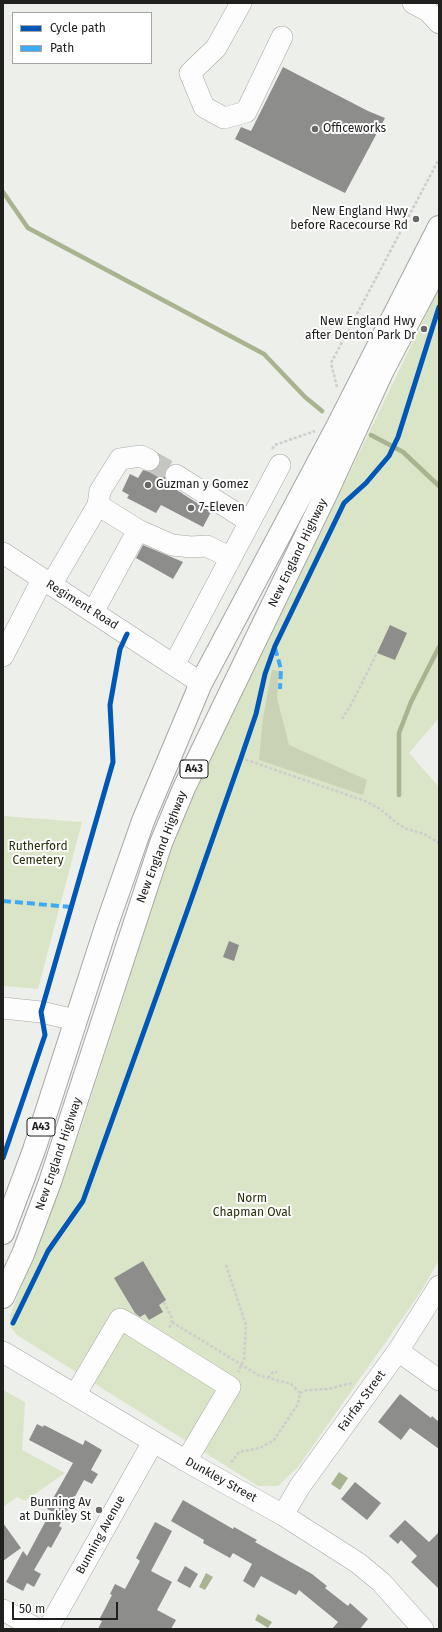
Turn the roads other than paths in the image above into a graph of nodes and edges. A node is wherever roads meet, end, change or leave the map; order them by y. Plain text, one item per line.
1 (241, 3) edge
2 (282, 37) dead end
3 (439, 228) edge
4 (439, 264) edge
5 (276, 457) road end
6 (141, 458) tunnel mouth
7 (176, 475) tunnel mouth
8 (98, 505) junction
9 (250, 522) junction
10 (138, 530) junction
11 (3, 553) edge
12 (231, 558) junction
13 (47, 582) junction
14 (275, 601) junction
15 (93, 612) junction
16 (3, 656) edge
17 (174, 664) junction
18 (201, 683) junction
19 (3, 1008) edge
20 (75, 1020) junction
21 (91, 1059) junction
22 (3, 1233) edge
23 (439, 1286) edge
24 (3, 1297) edge
25 (398, 1351) junction
26 (3, 1352) edge
27 (439, 1380) edge
28 (75, 1396) junction
29 (153, 1442) junction
30 (186, 1461) junction
31 (282, 1515) junction
32 (3, 1610) edge
33 (36, 1629) edge
34 (48, 1629) edge
35 (423, 1629) edge

1 - 2 street
3 - 18 highway, New England Highway / A43
4 - 14 highway, New England Highway / A43
5 - 9 street
6 - 8 street
7 - 9 street
8 - 10 street
8 - 13 street
9 - 12 street
10 - 12 street
10 - 15 street
11 - 13 street, Regiment Road
12 - 17 street
13 - 15 street, Regiment Road
13 - 16 street
14 - 18 highway
14 - 21 highway, New England Highway / A43
15 - 17 street, Regiment Road
17 - 18 street, Regiment Road
18 - 20 highway, New England Highway / A43
19 - 20 street
20 - 21 highway
20 - 22 highway, New England Highway / A43
21 - 24 highway, New England Highway / A43
23 - 25 street, Fairfax Street
25 - 27 street
25 - 31 street, Fairfax Street
26 - 28 street, Dunkley Street
28 - 29 street, Dunkley Street
28 - 30 street
29 - 30 street, Dunkley Street
29 - 34 street, Bunning Avenue
30 - 31 street, Dunkley Street
31 - 35 street, Dunkley Street
32 - 33 street

